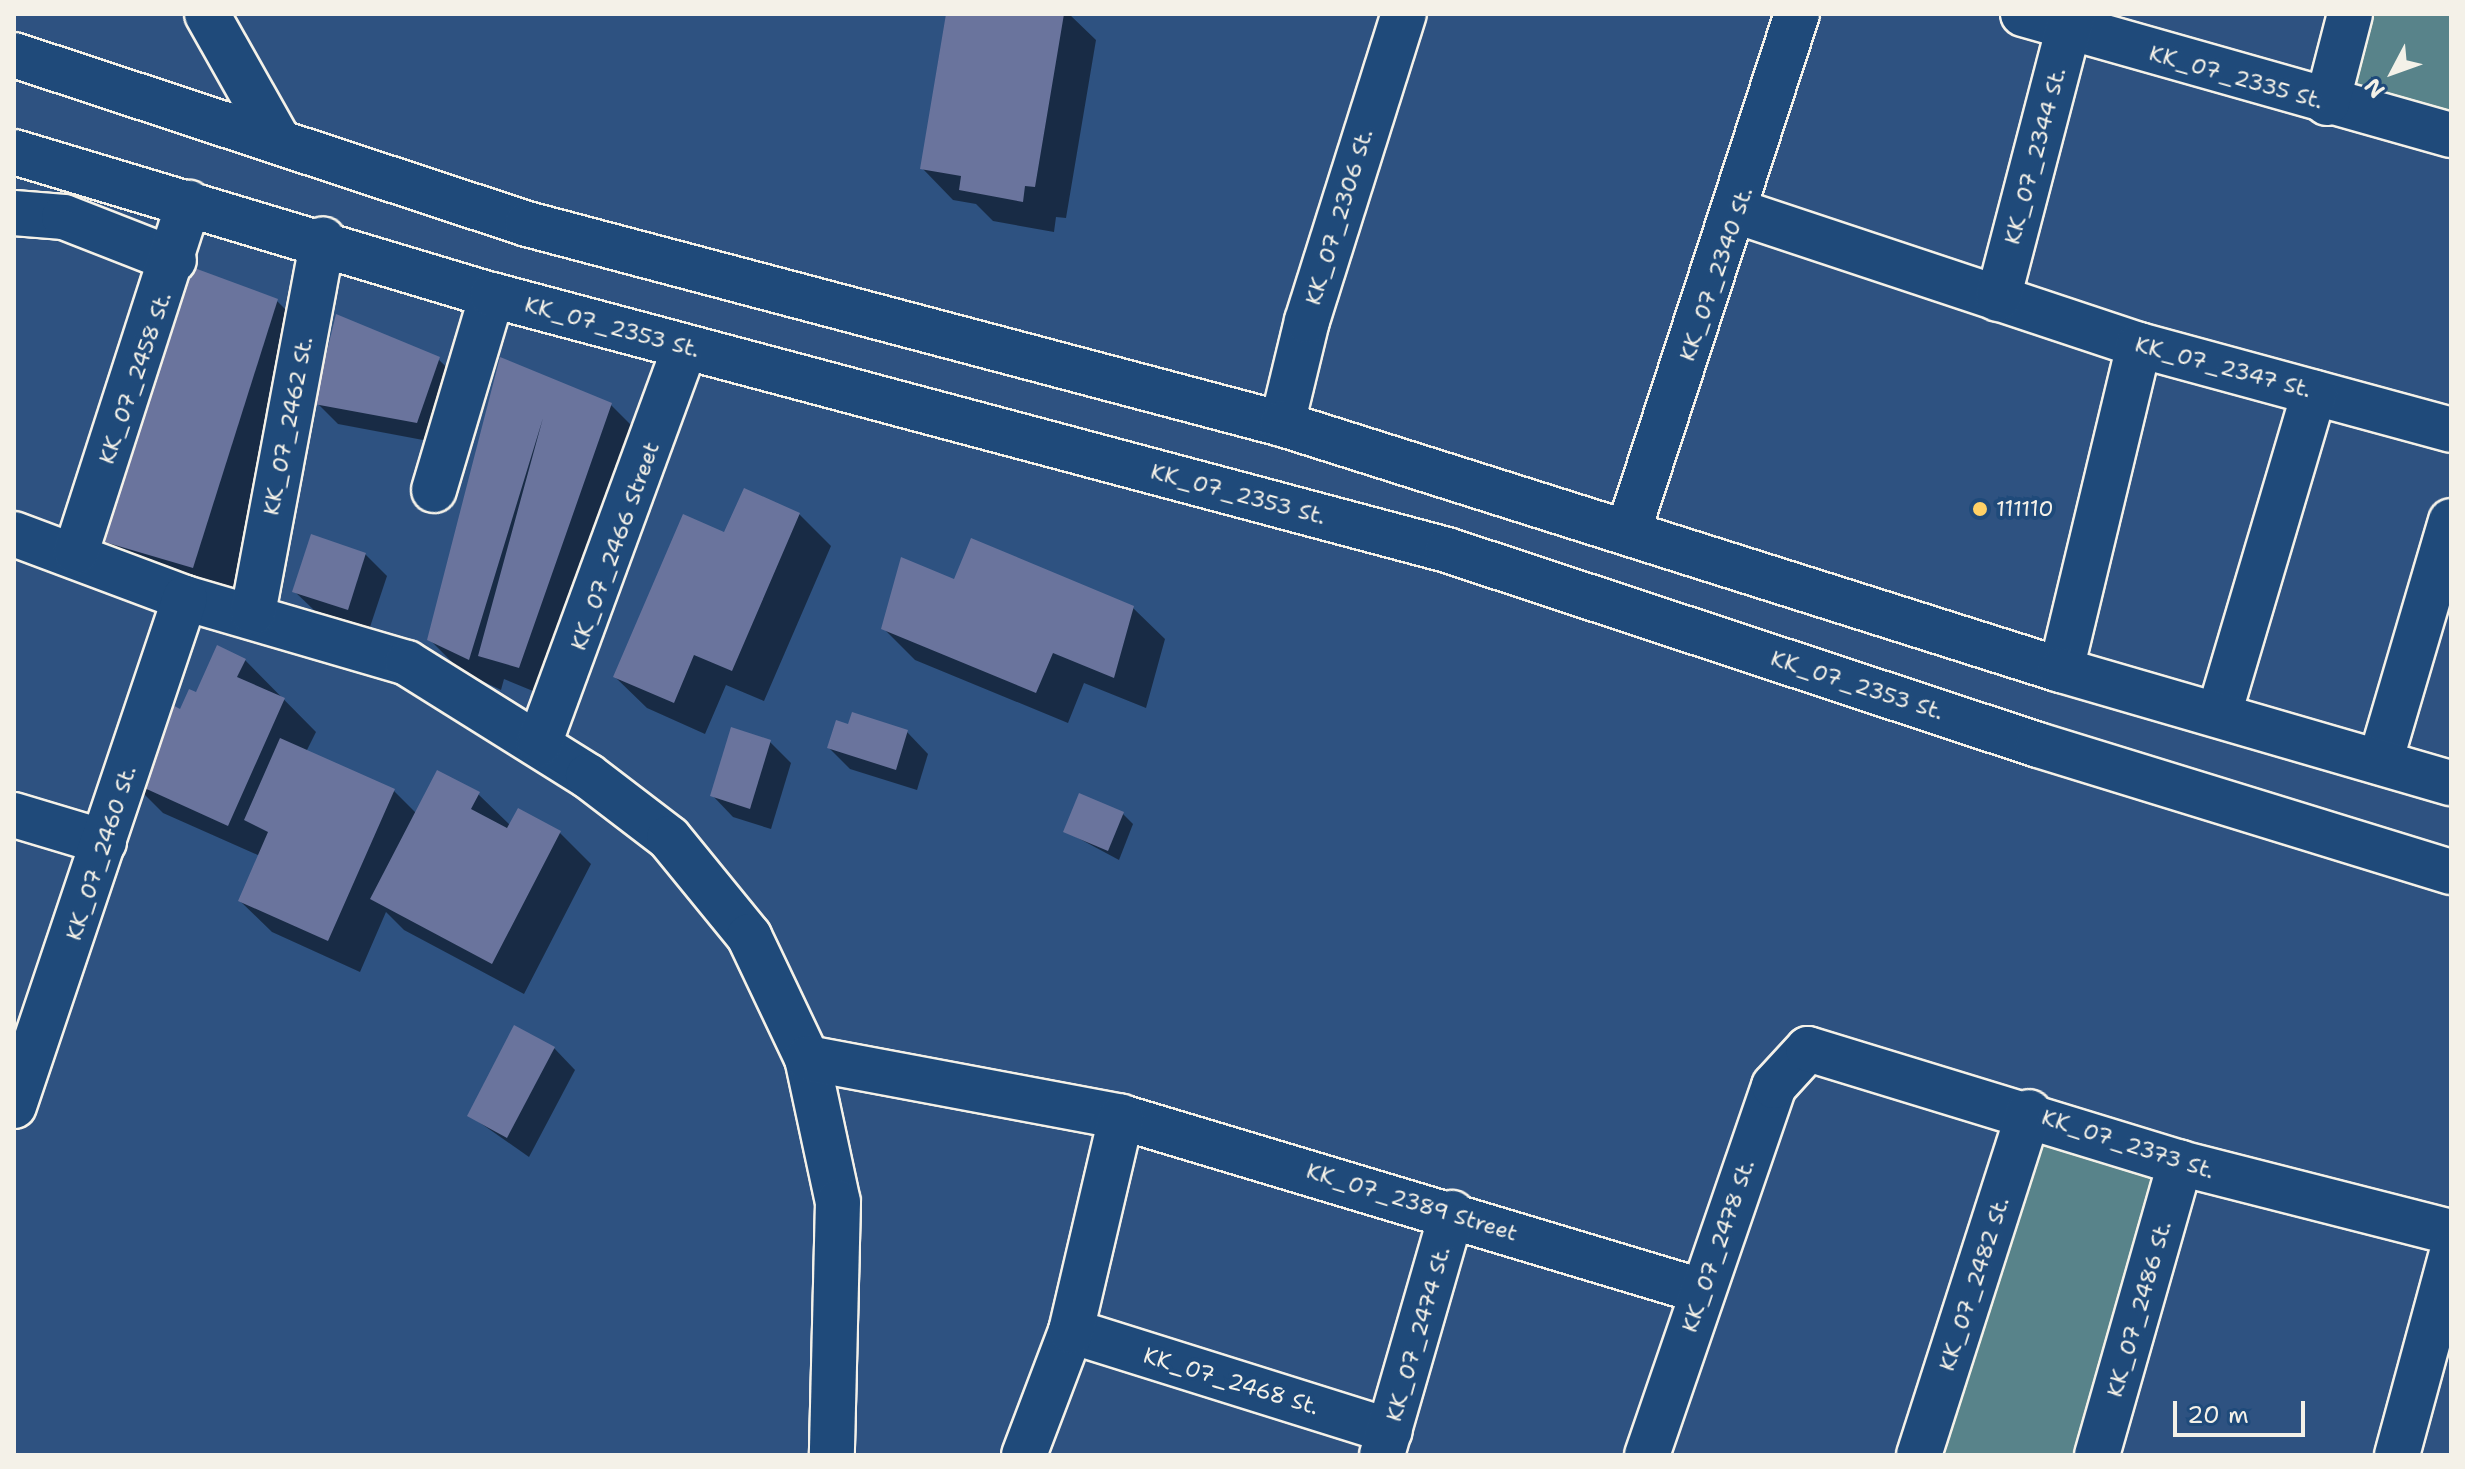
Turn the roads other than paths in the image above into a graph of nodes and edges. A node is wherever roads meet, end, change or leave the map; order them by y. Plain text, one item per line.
1 (207, 14) edge
2 (1404, 14) edge
3 (1797, 14) edge
4 (2023, 14) edge
5 (2350, 14) edge
6 (2070, 21) edge
7 (14, 55) edge
8 (2327, 103) junction
9 (2451, 135) edge
10 (277, 138) junction
11 (14, 152) edge
12 (189, 203) junction
13 (1739, 212) junction
14 (14, 213) edge
15 (323, 240) junction
16 (174, 260) junction
17 (492, 295) junction
18 (1998, 299) junction
19 (2139, 345) junction
20 (685, 347) junction
21 (2314, 393) junction
22 (1282, 424) junction
23 (2451, 430) edge
24 (434, 490) dead end
25 (2451, 521) edge
26 (1628, 532) junction
27 (14, 534) edge
28 (76, 552) junction
29 (185, 598) junction
30 (253, 613) junction
31 (2061, 670) junction
32 (2219, 714) junction
33 (539, 744) junction
34 (2380, 762) junction
35 (2451, 783) edge
36 (14, 815) edge
37 (104, 842) junction
38 (2451, 872) edge
39 (1808, 1049) joint
40 (807, 1058) junction
41 (14, 1106) edge
42 (2029, 1112) junction
43 (1121, 1117) junction
44 (2180, 1163) junction
45 (1452, 1213) junction
46 (2451, 1232) edge
47 (2451, 1256) edge
48 (1701, 1291) junction
49 (1071, 1331) junction
50 (1386, 1443) edge
51 (832, 1455) edge
52 (1024, 1455) edge
53 (1647, 1455) edge
54 (1919, 1455) edge
55 (2097, 1455) edge
56 (2397, 1455) edge

1 - 10 street
2 - 22 street, KK_07_2306 St.
3 - 13 street, KK_07_2340 St.
4 - 6 street, KK_07_2335 St.
5 - 8 street
6 - 8 street, KK_07_2335 St.
6 - 18 street, KK_07_2344 St.
7 - 10 street
8 - 9 street, KK_07_2335 St.
10 - 22 street
11 - 12 street, KK_07_2353 St.
12 - 15 street, KK_07_2353 St.
12 - 16 street, KK_07_2458 St.
13 - 18 street, KK_07_2347 St.
13 - 26 street, KK_07_2340 St.
14 - 16 street
15 - 17 street, KK_07_2353 St.
15 - 30 street, KK_07_2462 St.
16 - 28 street, KK_07_2458 St.
17 - 20 street, KK_07_2353 St.
17 - 24 street
18 - 19 street, KK_07_2347 St.
19 - 21 street, KK_07_2347 St.
19 - 31 street
20 - 33 street, KK_07_2466 Street
20 - 38 street, KK_07_2353 St.
21 - 23 street, KK_07_2347 St.
21 - 32 street
22 - 26 street
25 - 34 street
26 - 31 street
27 - 28 street
28 - 29 street
29 - 30 street
29 - 37 street, KK_07_2460 St.
30 - 33 street
31 - 32 street
32 - 34 street
33 - 40 street
34 - 35 street
36 - 37 street
37 - 41 street, KK_07_2460 St.
39 - 42 street, KK_07_2373 St.
39 - 48 street, KK_07_2478 St.
40 - 43 street, KK_07_2389 Street
40 - 51 street
42 - 44 street, KK_07_2373 St.
42 - 54 street, KK_07_2482 St.
43 - 45 street, KK_07_2389 Street
43 - 49 street
44 - 46 street, KK_07_2373 St.
44 - 55 street, KK_07_2486 St.
45 - 48 street, KK_07_2389 Street
45 - 50 street, KK_07_2474 St.
47 - 56 street
48 - 53 street, KK_07_2478 St.
49 - 50 street, KK_07_2468 St.
49 - 52 street

